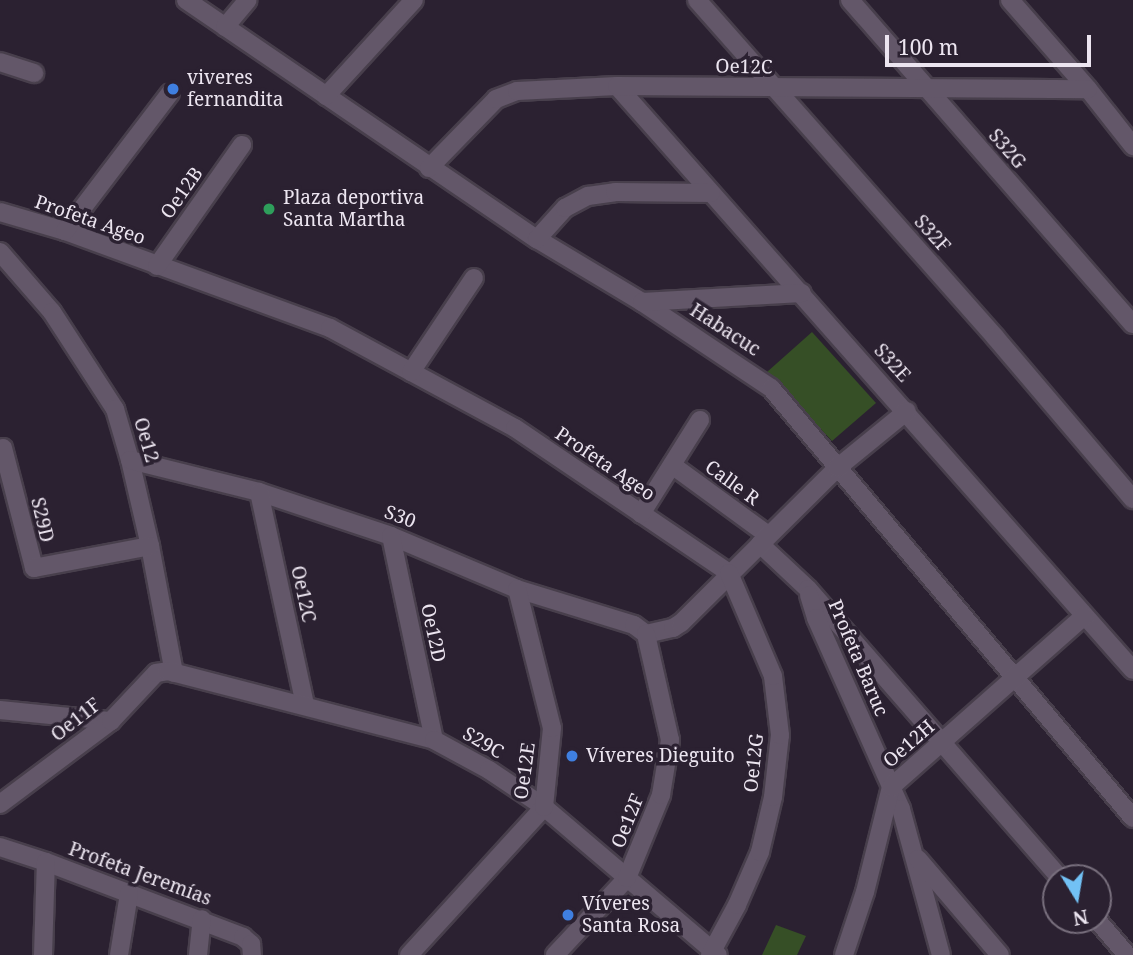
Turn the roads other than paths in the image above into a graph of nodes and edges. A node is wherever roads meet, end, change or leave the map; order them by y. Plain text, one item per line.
1 (186, 0) edge
2 (248, 0) edge
3 (414, 0) edge
4 (697, 0) edge
5 (850, 0) edge
6 (1010, 0) edge
7 (225, 27) junction
8 (0, 62) edge
9 (34, 73) dead end
10 (617, 86) junction
11 (927, 88) junction
12 (774, 89) junction
13 (1088, 89) junction
14 (170, 93) dead end
15 (326, 96) junction
16 (242, 145) dead end
17 (1133, 146) edge
18 (429, 168) junction
19 (711, 194) junction
20 (0, 212) edge
21 (65, 231) junction
22 (537, 239) junction
23 (0, 252) edge
24 (157, 266) junction
25 (474, 278) dead end
26 (802, 293) junction
27 (642, 302) junction
28 (1133, 324) edge
29 (411, 372) junction
30 (907, 411) junction
31 (700, 421) dead end
32 (3, 448) dead end
33 (130, 460) junction
34 (671, 465) junction
35 (837, 468) junction
36 (259, 492) junction
37 (1133, 499) edge
38 (641, 514) junction
39 (391, 536) junction
40 (764, 540) junction
41 (150, 546) junction
42 (729, 573) junction
43 (517, 589) junction
44 (808, 589) junction
45 (1084, 616) junction
46 (646, 634) junction
47 (1133, 670) edge
48 (174, 673) junction
49 (1015, 677) junction
50 (305, 705) junction
51 (0, 710) edge
52 (111, 721) junction
53 (434, 740) junction
54 (941, 744) junction
55 (891, 787) junction
56 (9, 789) edge
57 (0, 804) edge
58 (544, 807) junction
59 (1133, 818) edge
60 (0, 847) edge
61 (914, 855) junction
62 (46, 862) junction
63 (1048, 864) edge
64 (627, 878) junction
65 (129, 894) junction
66 (202, 919) junction
67 (1109, 934) edge
68 (714, 954) edge
69 (43, 955) edge
70 (119, 955) edge
71 (198, 955) edge
72 (252, 955) edge
73 (409, 955) edge
74 (555, 955) edge
75 (845, 955) edge
76 (942, 955) edge
77 (1000, 955) edge
78 (1127, 955) edge

1 - 7 street, Habacuc
2 - 7 street
3 - 15 street
4 - 12 street, S32F
5 - 11 street, S32G
6 - 13 street
7 - 15 street, Habacuc
8 - 9 street
10 - 12 street, Oe12C
10 - 18 street, Oe12C
10 - 19 street, S32E
11 - 12 street, Oe12C
11 - 13 street, Oe12C
11 - 28 street, S32G
12 - 37 street, S32F
13 - 17 street
14 - 21 street
15 - 18 street, Habacuc
16 - 24 street, Oe12B
18 - 22 street, Habacuc
19 - 22 street
19 - 26 street, S32E
20 - 21 street, Profeta Ageo
21 - 24 street, Profeta Ageo
22 - 27 street, Habacuc
23 - 33 street, Oe12
24 - 29 street, Profeta Ageo
25 - 29 street
26 - 27 street
26 - 30 street, S32E
27 - 35 street, Habacuc
29 - 38 street, Profeta Ageo
30 - 35 street
30 - 45 street, S32E
31 - 34 street
32 - 41 street, S29D
33 - 36 street, S30
33 - 41 street, Oe12
34 - 38 street
34 - 40 street, Calle R
35 - 40 street
35 - 49 street, Habacuc
36 - 39 street, S30
36 - 50 street, Oe12C
38 - 42 street, Profeta Ageo
39 - 43 street, S30
39 - 53 street, Oe12D
40 - 42 street
40 - 44 street
41 - 48 street, Oe12
42 - 46 street
42 - 68 street, Oe12G
43 - 46 street, S30
43 - 58 street, Oe12E
44 - 54 street
44 - 55 street, Profeta Baruc
45 - 47 street, S32E
45 - 49 street, Oe12H
46 - 64 street, Oe12F
48 - 50 street, S29C
48 - 52 street, Oe11F
49 - 54 street, Oe12H
49 - 59 street, Habacuc
50 - 53 street, S29C
51 - 52 street
52 - 56 street, Oe11F
53 - 58 street, S29C
54 - 55 street, Oe12H
54 - 63 street
55 - 61 street, Profeta Baruc
55 - 75 street, Oe12H
56 - 57 street, Oe11F
58 - 64 street, S29C
58 - 73 street, Oe12E
60 - 62 street, Profeta Jeremías
61 - 76 street
61 - 77 street, Profeta Baruc
62 - 65 street, Profeta Jeremías
62 - 69 street
64 - 68 street, S29C
64 - 74 street, Oe12F
65 - 66 street, Profeta Jeremías
65 - 70 street
66 - 71 street
66 - 72 street, Profeta Jeremías
67 - 78 street

